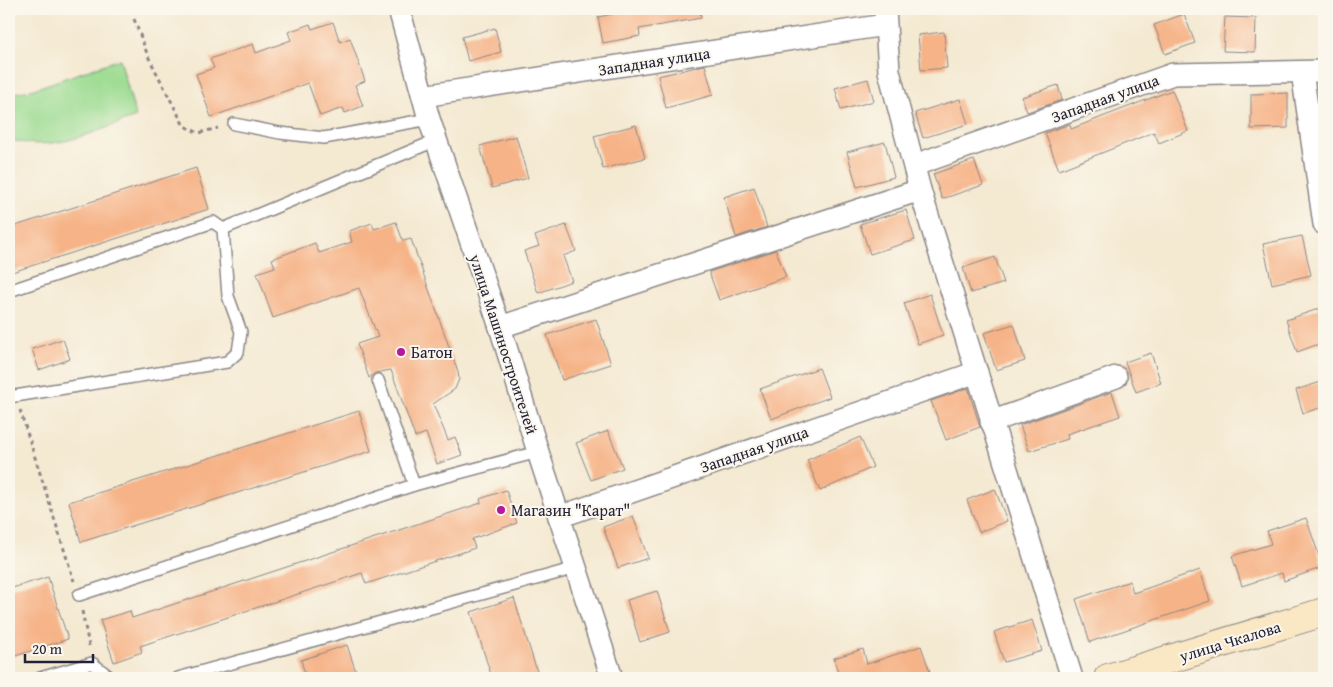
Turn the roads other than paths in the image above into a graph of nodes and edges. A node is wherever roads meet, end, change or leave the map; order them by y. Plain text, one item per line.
1 (398, 9) edge
2 (885, 17) edge
3 (1324, 71) edge
4 (1302, 72) junction
5 (423, 96) junction
6 (430, 119) junction
7 (234, 124) road end
8 (437, 140) junction
9 (915, 166) junction
10 (920, 190) junction
11 (1324, 224) edge
12 (223, 229) junction
13 (9, 291) edge
14 (500, 327) junction
15 (977, 372) junction
16 (1116, 378) dead end
17 (378, 380) dead end
18 (12, 396) edge
19 (992, 422) junction
20 (538, 452) junction
21 (414, 485) junction
22 (560, 517) junction
23 (576, 568) junction
24 (79, 595) road end
25 (1324, 612) edge
26 (40, 678) edge
27 (111, 678) edge
28 (178, 678) edge
29 (612, 678) edge
30 (1072, 678) edge
31 (1108, 678) edge

1 - 5 street
2 - 5 street, Западная улица
2 - 9 street, Западная улица
3 - 4 street, Западная улица
4 - 9 street, Западная улица
4 - 11 street
5 - 6 lane
6 - 7 lane
6 - 8 street, улица Машиностроителей
8 - 12 lane
8 - 14 street, улица Машиностроителей
9 - 10 street, Западная улица
10 - 14 street
10 - 15 street, Западная улица
12 - 13 lane
12 - 18 lane
14 - 20 street, улица Машиностроителей
15 - 19 street, Западная улица
15 - 22 street, Западная улица
16 - 19 street
17 - 21 lane
19 - 30 street, Западная улица
20 - 21 lane
20 - 22 street, улица Машиностроителей
21 - 24 lane
22 - 23 street, улица Машиностроителей
23 - 28 lane
23 - 29 street, улица Машиностроителей
25 - 31 main road, улица Чкалова
26 - 27 lane

